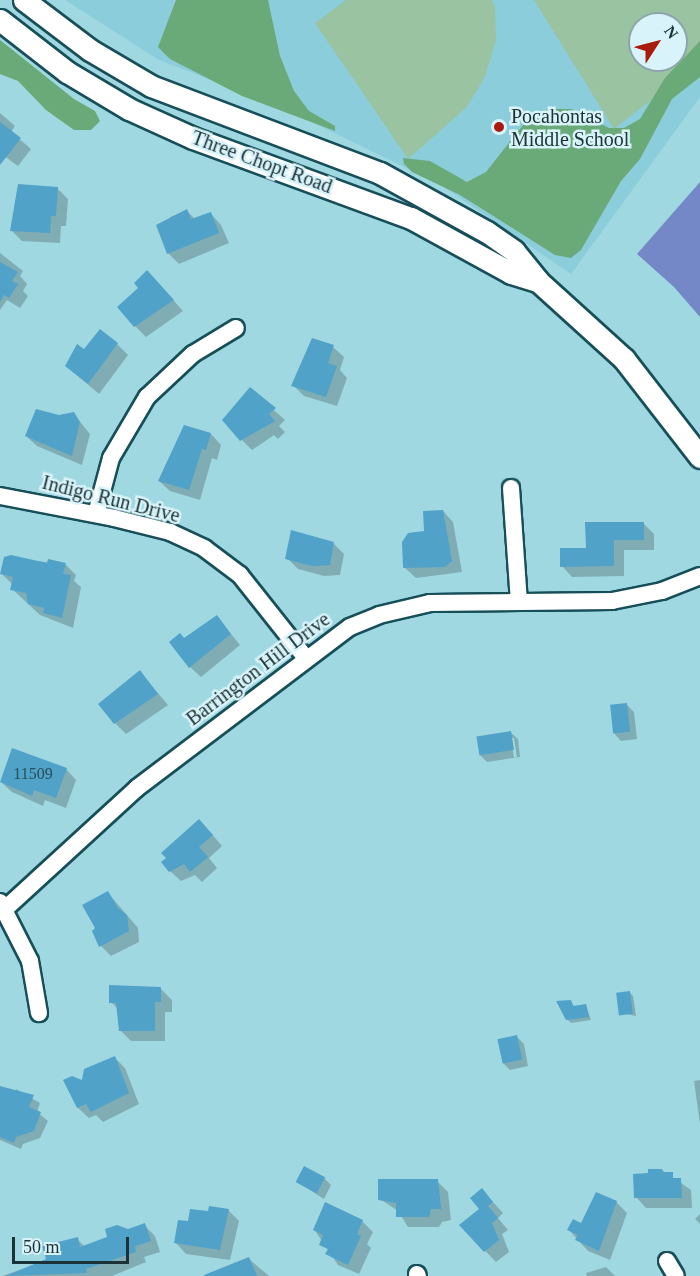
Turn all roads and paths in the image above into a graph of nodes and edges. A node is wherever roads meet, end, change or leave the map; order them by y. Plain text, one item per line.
1 (24, 0) edge
2 (0, 20) edge
3 (538, 281) junction
4 (236, 328) dead end
5 (700, 457) edge
6 (511, 488) dead end
7 (0, 495) edge
8 (96, 514) junction
9 (700, 576) edge
10 (519, 602) junction
11 (305, 657) junction
12 (2, 905) edge
13 (39, 1013) dead end
14 (667, 1261) dead end
15 (676, 1276) edge

1 - 3 main road, Three Chopt Road
2 - 3 main road, Three Chopt Road
3 - 5 main road, Three Chopt Road
4 - 8 street
6 - 10 street
7 - 8 street, Indigo Run Drive
8 - 11 street, Indigo Run Drive
9 - 10 street, Barrington Hill Drive
10 - 11 street, Barrington Hill Drive
11 - 12 street, Barrington Hill Drive
12 - 13 street
14 - 15 street

